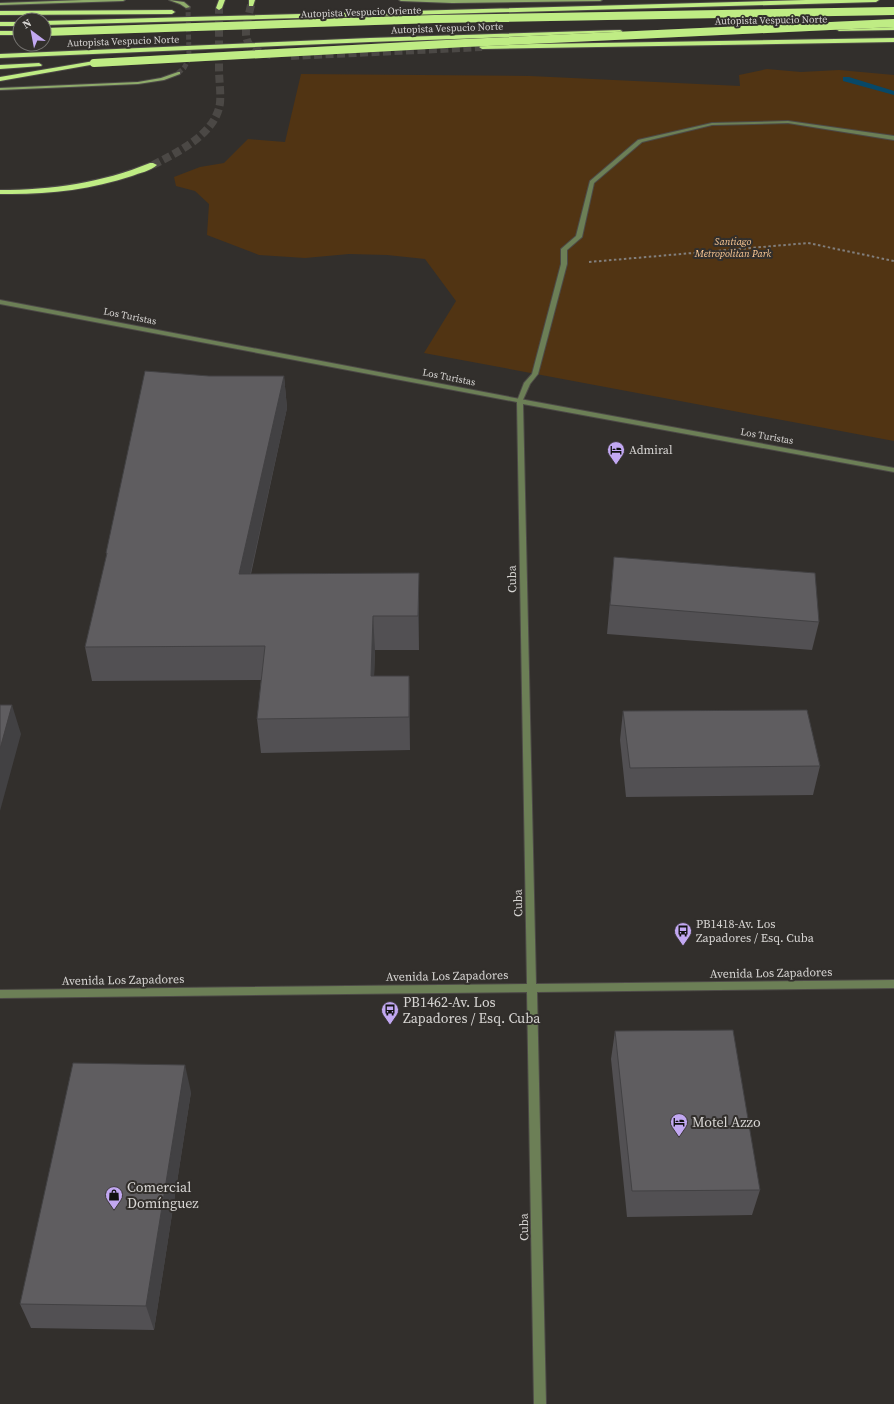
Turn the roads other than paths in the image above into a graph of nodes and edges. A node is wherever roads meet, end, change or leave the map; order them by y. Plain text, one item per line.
1 (123, 0) edge
2 (171, 0) edge
3 (222, 0) edge
4 (401, 0) edge
5 (600, 0) edge
6 (876, 0) edge
7 (0, 4) edge
8 (188, 6) dead end
9 (219, 8) tunnel mouth
10 (894, 11) edge
11 (0, 13) edge
12 (311, 15) junction
13 (52, 23) edge
14 (894, 23) edge
15 (0, 24) edge
16 (12, 24) edge
17 (894, 28) edge
18 (52, 32) edge
19 (0, 33) edge
20 (12, 33) edge
21 (894, 40) edge
22 (482, 47) tunnel mouth
23 (0, 56) edge
24 (94, 63) junction
25 (0, 67) edge
26 (178, 73) tunnel mouth
27 (0, 79) edge
28 (0, 89) edge
29 (894, 138) edge
30 (153, 165) tunnel mouth
31 (0, 192) edge
32 (0, 302) edge
33 (520, 401) junction
34 (894, 470) edge
35 (894, 984) edge
36 (531, 988) junction
37 (0, 994) edge
38 (540, 1404) edge

1 - 7 street
2 - 8 street
3 - 9 highway
4 - 5 street
6 - 12 highway, Autopista Vespucio Norte
10 - 18 highway, Autopista Vespucio Oriente, bridge
11 - 12 highway
12 - 13 highway, Autopista Vespucio Norte
14 - 24 highway, bridge
15 - 16 highway
17 - 23 highway, Autopista Vespucio Norte
19 - 20 highway
21 - 22 highway
24 - 25 highway
24 - 27 highway
26 - 28 street
29 - 33 street
30 - 31 highway
32 - 33 street, Los Turistas
33 - 34 street, Los Turistas
33 - 36 street, Cuba
35 - 36 street, Avenida Los Zapadores
36 - 37 street, Avenida Los Zapadores
36 - 38 street, Cuba

